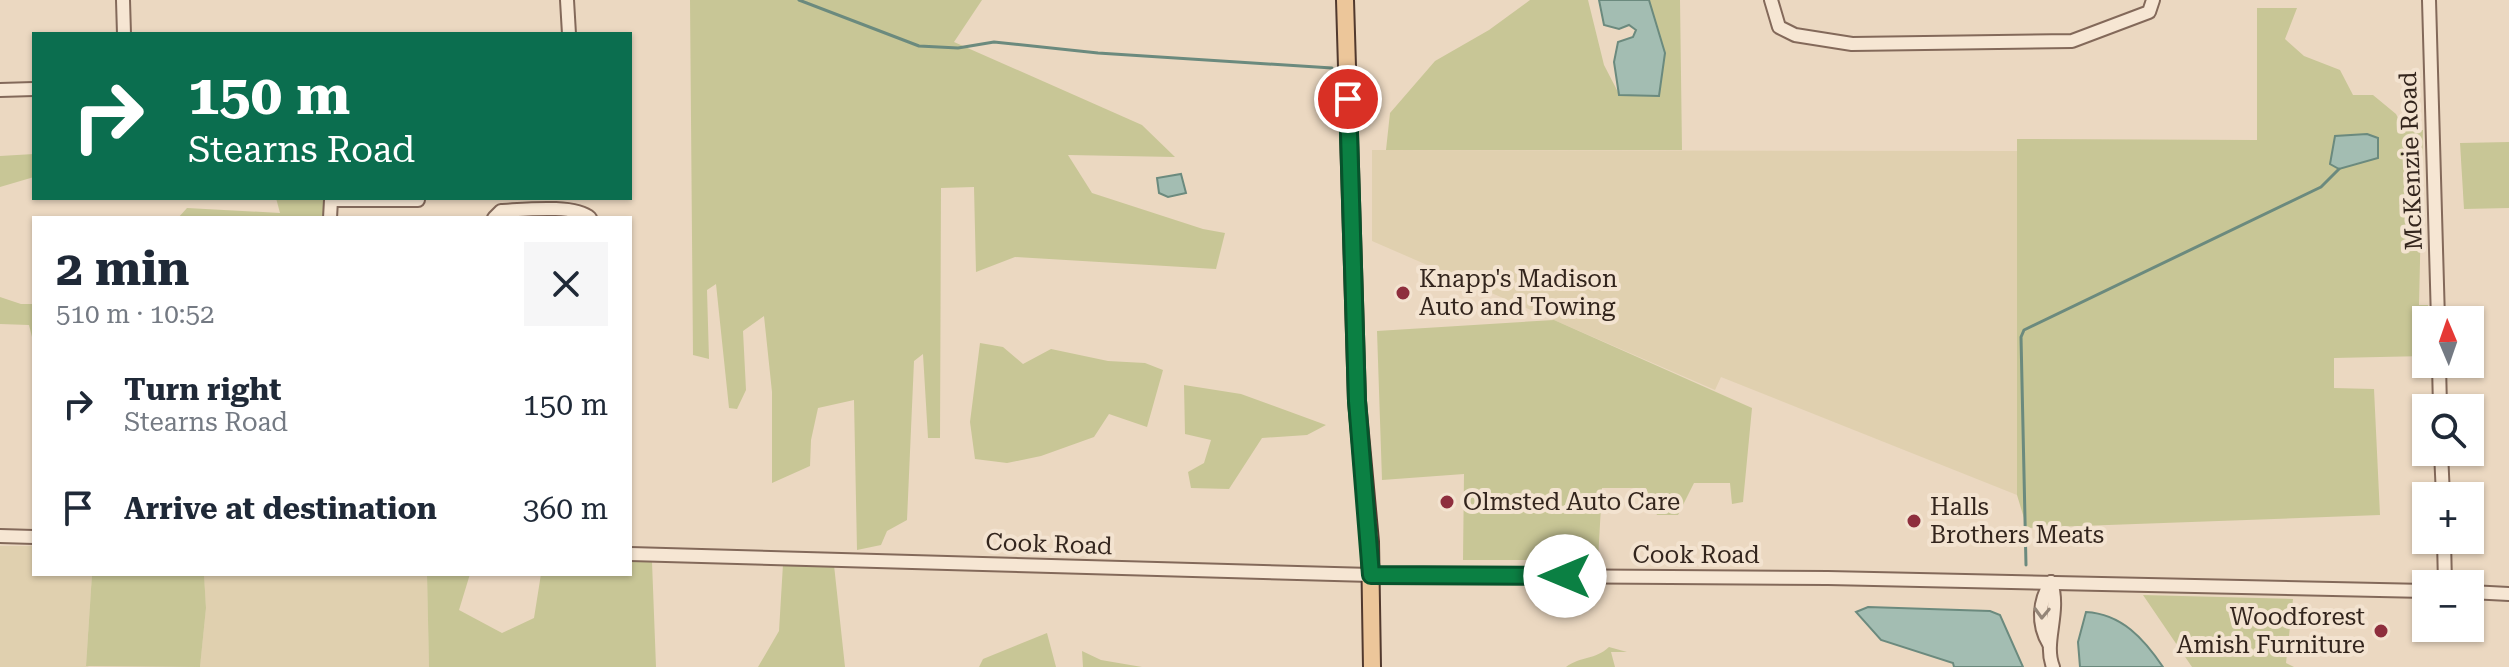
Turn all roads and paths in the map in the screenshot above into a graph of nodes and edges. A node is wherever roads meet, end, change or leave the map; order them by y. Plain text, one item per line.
1 (123, 0) edge
2 (567, 0) edge
3 (1345, 0) edge
4 (1771, 0) edge
5 (2153, 0) edge
6 (2429, 0) edge
7 (124, 32) edge
8 (569, 32) edge
9 (32, 89) edge
10 (0, 90) edge
11 (331, 200) edge
12 (418, 200) dead end
13 (496, 216) edge
14 (587, 216) edge
15 (2438, 306) edge
16 (0, 536) edge
17 (32, 537) edge
18 (632, 554) edge
19 (1371, 575) junction
20 (2051, 582) junction
21 (2412, 591) edge
22 (2484, 593) edge
23 (2509, 594) edge
24 (1372, 667) edge
25 (2053, 667) edge

1 - 7 street
2 - 8 street
3 - 19 main road
4 - 5 street
6 - 15 street, McKenzie Road
9 - 10 street
11 - 12 street
13 - 14 street
16 - 17 street
18 - 19 street, Cook Road
19 - 20 street, Cook Road
19 - 24 main road
20 - 21 street, Cook Road
20 - 25 street
22 - 23 street

